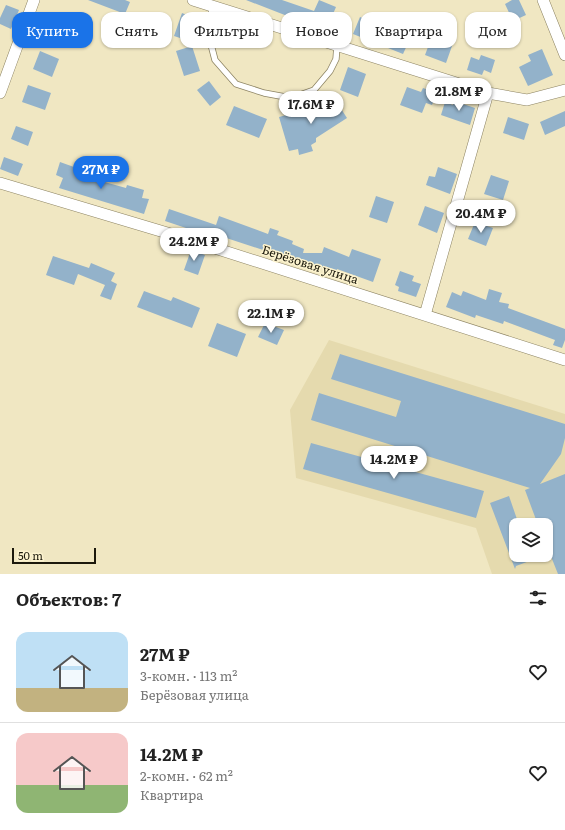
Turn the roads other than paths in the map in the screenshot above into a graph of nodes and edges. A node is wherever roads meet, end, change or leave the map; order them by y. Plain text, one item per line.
1 (34, 0) edge
2 (193, 0) edge
3 (543, 0) edge
4 (212, 6) junction
5 (281, 28) edge
6 (337, 48) edge
7 (346, 48) edge
8 (565, 55) edge
9 (565, 90) edge
10 (488, 93) junction
11 (0, 94) edge
12 (0, 182) edge
13 (425, 315) junction
14 (565, 360) edge

1 - 11 street
2 - 4 street
3 - 8 street
4 - 5 street
4 - 6 lane
7 - 10 street
9 - 10 street
10 - 13 street
12 - 13 street, Берёзовая улица
13 - 14 street, Берёзовая улица

